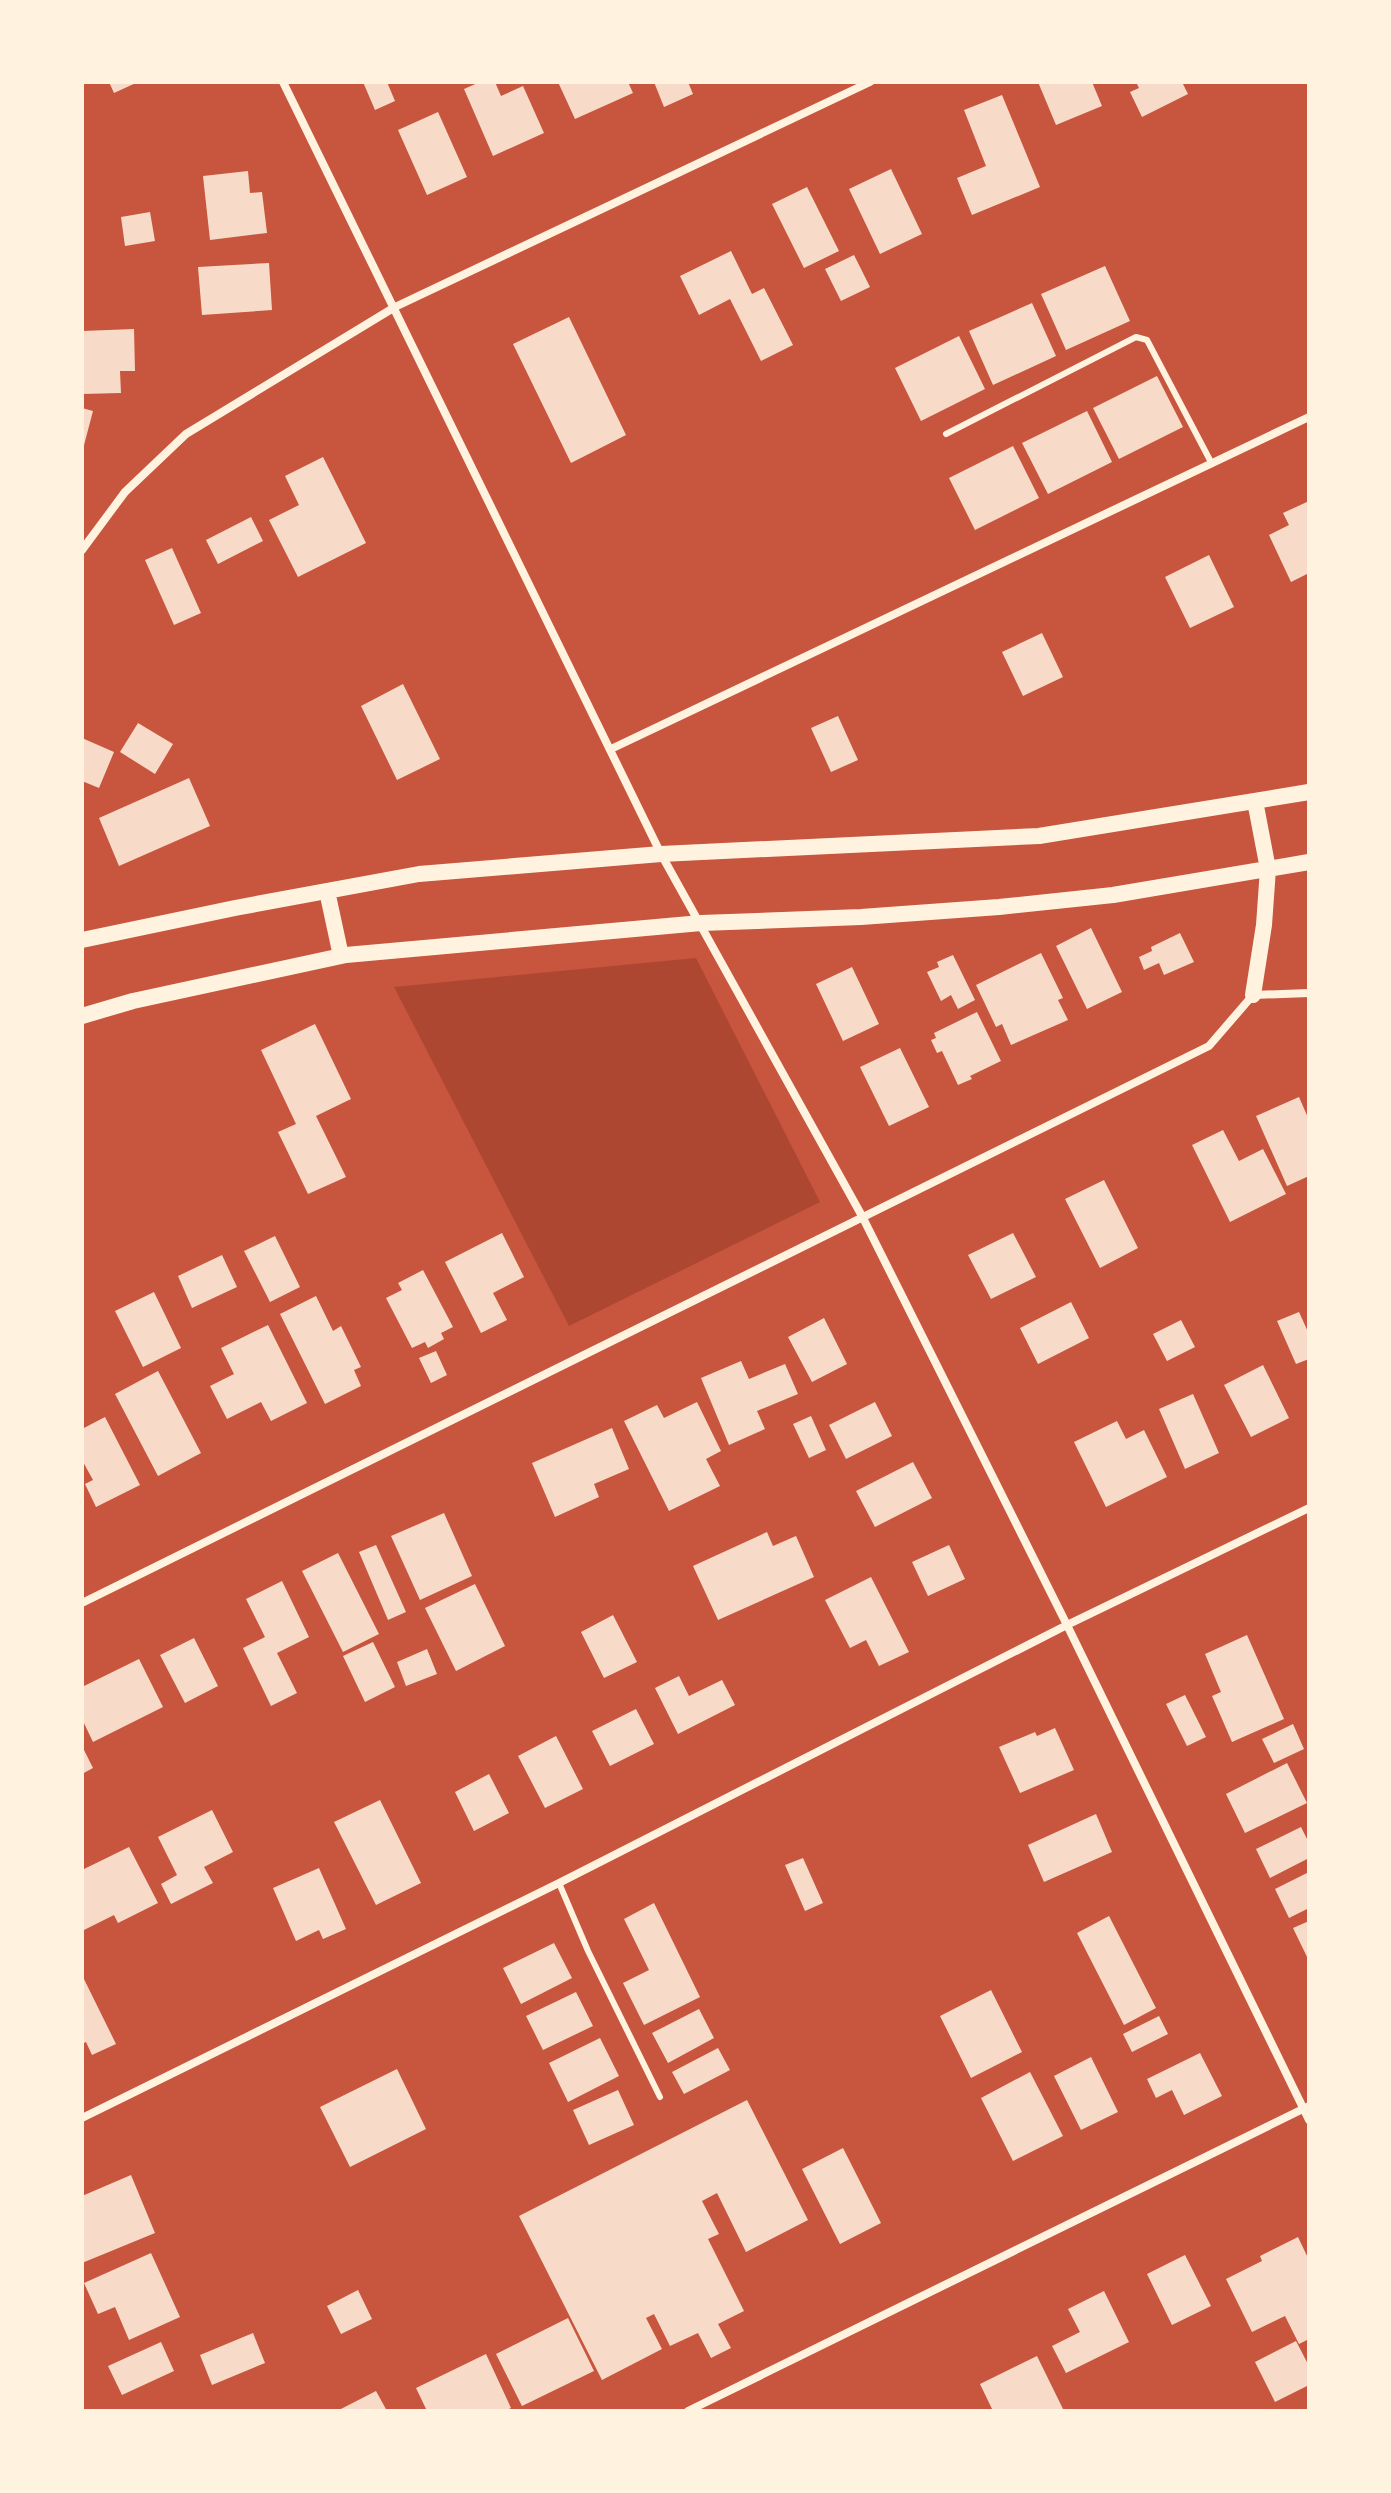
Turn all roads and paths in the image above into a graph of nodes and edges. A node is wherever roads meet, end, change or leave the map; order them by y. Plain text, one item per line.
1 (283, 82) edge
2 (870, 82) edge
3 (395, 307) junction
4 (1309, 417) edge
5 (946, 434) dead end
6 (1212, 464) junction
7 (82, 550) edge
8 (611, 749) junction
9 (1309, 792) edge
10 (1255, 801) junction
11 (661, 854) junction
12 (1309, 862) edge
13 (1268, 869) junction
14 (327, 891) junction
15 (701, 923) junction
16 (82, 940) edge
17 (341, 956) junction
18 (1309, 993) edge
19 (1253, 995) junction
20 (82, 1016) edge
21 (862, 1216) junction
22 (1309, 1508) edge
23 (82, 1603) edge
24 (1067, 1625) junction
25 (559, 1883) junction
26 (660, 2097) dead end
27 (1306, 2107) edge
28 (82, 2118) edge
29 (1309, 2120) edge
30 (688, 2411) edge

1 - 3 street
2 - 3 street
3 - 7 street
3 - 8 street
4 - 6 street
5 - 6 lane
6 - 8 street
8 - 11 street
9 - 10 main road
10 - 11 main road
10 - 13 main road
11 - 14 main road
11 - 15 street
12 - 13 main road
13 - 15 main road
13 - 19 main road
14 - 16 main road
14 - 17 main road
15 - 17 main road
15 - 21 street
17 - 20 main road
18 - 19 street
19 - 21 street
21 - 23 street
21 - 24 street
22 - 24 street
24 - 25 street
24 - 27 street
25 - 26 lane
25 - 28 street
27 - 29 street
27 - 30 street

